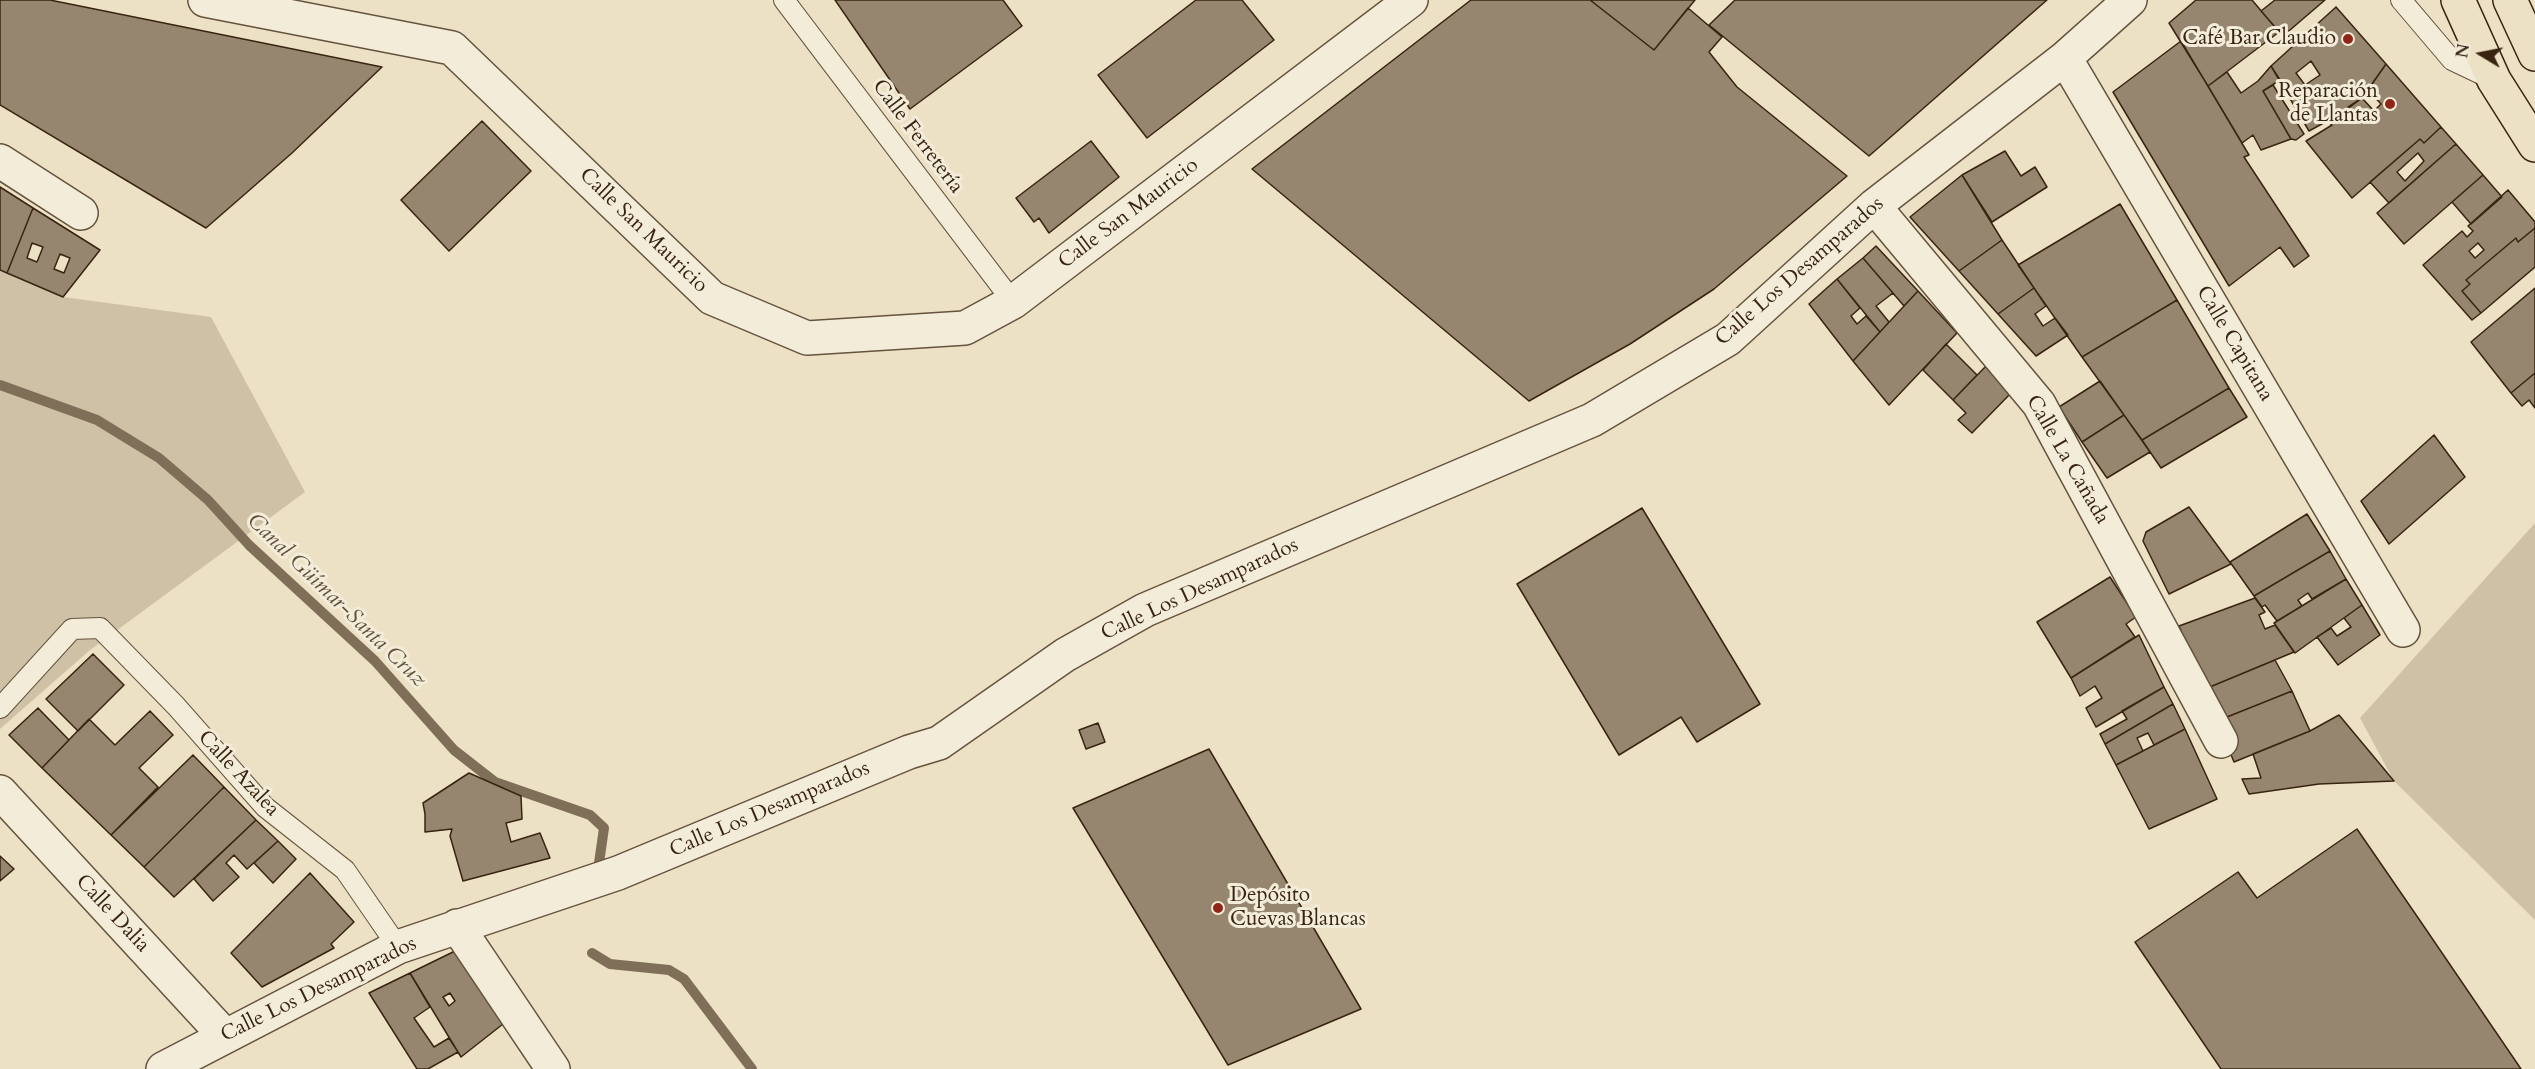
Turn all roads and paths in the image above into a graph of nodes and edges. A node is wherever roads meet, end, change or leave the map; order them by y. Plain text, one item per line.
1 (205, 0) edge
2 (784, 0) edge
3 (1411, 0) edge
4 (2130, 0) edge
5 (2401, 0) edge
6 (2458, 0) edge
7 (2510, 0) edge
8 (2535, 54) edge
9 (2065, 58) junction
10 (2494, 80) junction
11 (2535, 145) edge
12 (0, 161) edge
13 (1874, 206) junction
14 (81, 213) dead end
15 (1013, 302) junction
16 (2403, 630) dead end
17 (0, 708) edge
18 (2221, 741) dead end
19 (0, 792) edge
20 (457, 926) junction
21 (398, 947) junction
22 (225, 1036) junction
23 (163, 1069) edge
24 (553, 1069) edge

1 - 15 street, Calle San Mauricio
2 - 15 lane, Calle Ferretería
3 - 15 street, Calle San Mauricio
4 - 9 street, Calle Los Desamparados
5 - 10 lane
6 - 10 main road
7 - 8 main road
9 - 13 street, Calle Los Desamparados
9 - 16 street, Calle Capitana
10 - 11 main road
12 - 14 street
13 - 18 street, Calle La Cañada
13 - 20 street, Calle Los Desamparados
17 - 21 lane, Calle Azalea
19 - 22 street, Calle Dalia
20 - 21 street, Calle Los Desamparados
20 - 24 street
21 - 22 street, Calle Los Desamparados
22 - 23 street, Calle Los Desamparados

